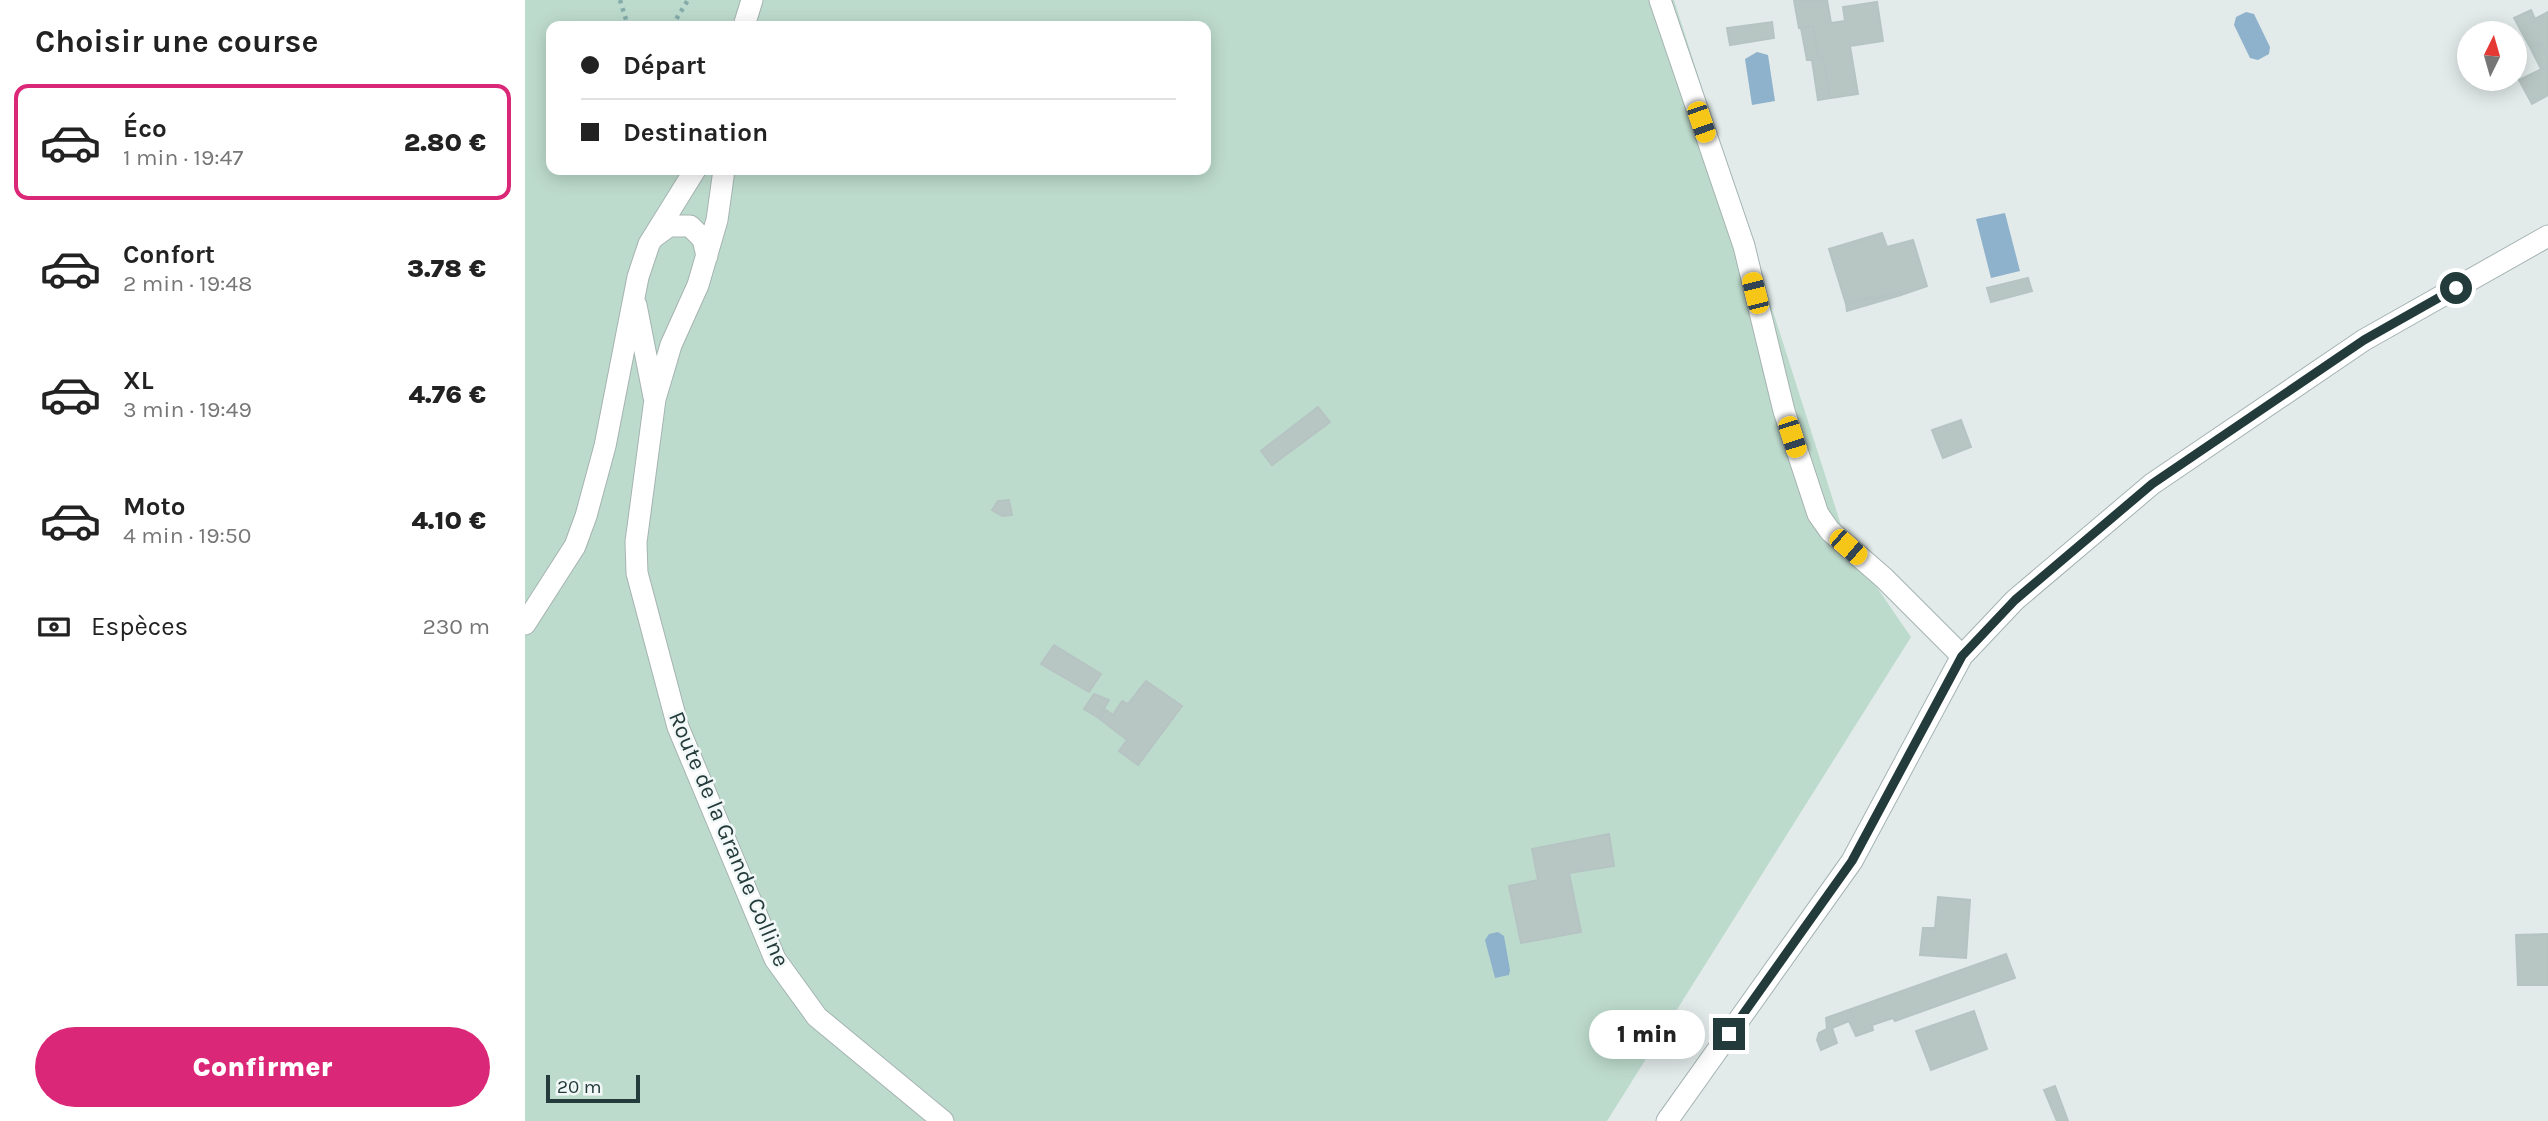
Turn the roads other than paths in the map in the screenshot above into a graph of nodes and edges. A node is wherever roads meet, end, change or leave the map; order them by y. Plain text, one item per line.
1 (752, 0) edge
2 (1660, 0) edge
3 (746, 21) edge
4 (692, 175) edge
5 (723, 175) edge
6 (2548, 236) edge
7 (652, 238) junction
8 (707, 256) junction
9 (634, 292) junction
10 (655, 399) junction
11 (525, 624) edge
12 (1962, 656) junction
13 (943, 1121) edge
14 (1667, 1121) edge

1 - 3 street
2 - 12 street
4 - 7 street
5 - 8 street, Route de la Grande Colline
6 - 12 street
7 - 8 street
7 - 9 street
8 - 10 street, Route de la Grande Colline
9 - 10 street
9 - 11 street
10 - 13 street, Route de la Grande Colline
12 - 14 street

